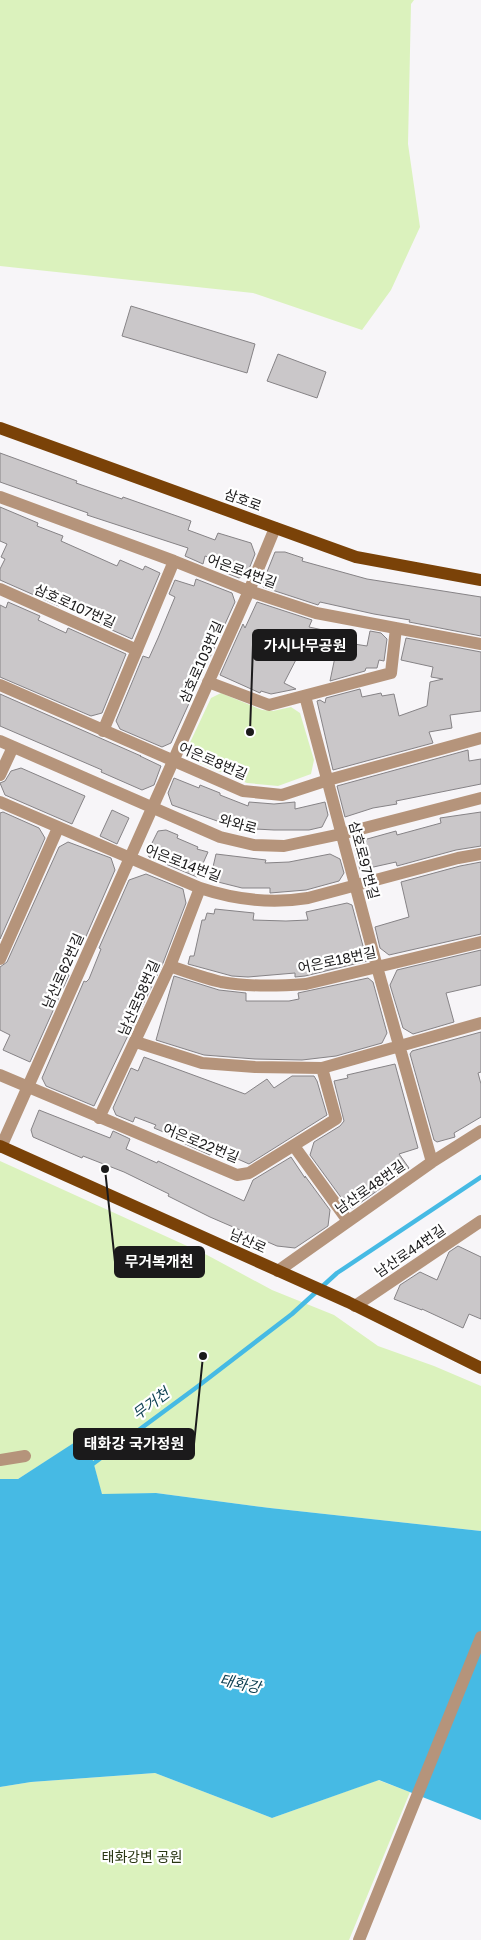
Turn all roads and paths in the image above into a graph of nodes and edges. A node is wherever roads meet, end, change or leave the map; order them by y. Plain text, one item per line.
1 (0, 428) edge
2 (0, 496) edge
3 (275, 528) junction
4 (174, 561) junction
5 (481, 580) edge
6 (0, 589) edge
7 (249, 591) junction
8 (396, 628) junction
9 (481, 644) edge
10 (137, 650) junction
11 (208, 682) junction
12 (0, 685) edge
13 (304, 696) junction
14 (103, 731) junction
15 (481, 738) edge
16 (0, 741) edge
17 (13, 747) junction
18 (173, 761) junction
19 (0, 775) edge
20 (328, 780) junction
21 (481, 798) edge
22 (0, 802) edge
23 (152, 808) junction
24 (58, 828) junction
25 (340, 834) junction
26 (481, 854) edge
27 (129, 858) junction
28 (355, 886) junction
29 (200, 888) junction
30 (481, 942) edge
31 (0, 960) edge
32 (170, 966) junction
33 (376, 967) junction
34 (481, 1023) edge
35 (136, 1042) junction
36 (399, 1046) junction
37 (322, 1068) junction
38 (0, 1075) edge
39 (28, 1087) junction
40 (99, 1118) junction
41 (481, 1131) edge
42 (1, 1146) edge
43 (294, 1146) junction
44 (432, 1162) junction
45 (348, 1221) junction
46 (481, 1221) edge
47 (278, 1271) junction
48 (352, 1304) junction
49 (481, 1368) edge
50 (25, 1456) dead end
51 (0, 1460) edge
52 (481, 1637) edge
53 (359, 1940) edge

1 - 3 main road, 삼호로
2 - 4 street, 어은로4번길
3 - 5 main road, 삼호로
3 - 7 street, 삼호로103번길
4 - 7 street, 어은로4번길
4 - 10 street
6 - 10 street, 삼호로107번길
7 - 8 street, 어은로4번길
7 - 11 street, 삼호로103번길
8 - 9 street, 어은로4번길
8 - 13 street
10 - 14 street
11 - 13 street
11 - 18 street, 삼호로103번길
12 - 14 street, 어은로8번길
13 - 20 street, 삼호로97번길
14 - 18 street, 어은로8번길
15 - 20 street, 어은로8번길
16 - 17 street, 와와로
17 - 19 street
17 - 23 street, 와와로
18 - 20 street, 어은로8번길
18 - 23 street, 삼호로103번길
20 - 25 street, 삼호로97번길
21 - 25 street, 와와로
22 - 24 street, 어은로14번길
23 - 25 street, 와와로
23 - 27 street, 남산로62번길
24 - 27 street, 어은로14번길
24 - 31 street
25 - 28 street, 삼호로97번길
26 - 28 street, 어은로14번길
27 - 29 street, 어은로14번길
27 - 39 street, 남산로62번길
28 - 29 street, 어은로14번길
28 - 33 street, 삼호로97번길
29 - 32 street, 남산로58번길
30 - 33 street, 어은로18번길
32 - 33 street, 어은로18번길
32 - 35 street, 남산로58번길
33 - 36 street, 삼호로97번길
34 - 36 street
35 - 37 street
35 - 40 street, 남산로58번길
36 - 37 street
36 - 44 street, 삼호로97번길
37 - 43 street, 어은로22번길
38 - 39 street, 어은로22번길
39 - 40 street, 어은로22번길
39 - 42 street, 남산로62번길
40 - 43 street, 어은로22번길
41 - 44 street, 남산로48번길
42 - 47 main road, 남산로
43 - 45 street
44 - 45 street, 남산로48번길
45 - 47 street, 남산로48번길
46 - 48 street, 남산로44번길
47 - 48 main road, 남산로
48 - 49 main road, 남산로
50 - 51 street
52 - 53 street

